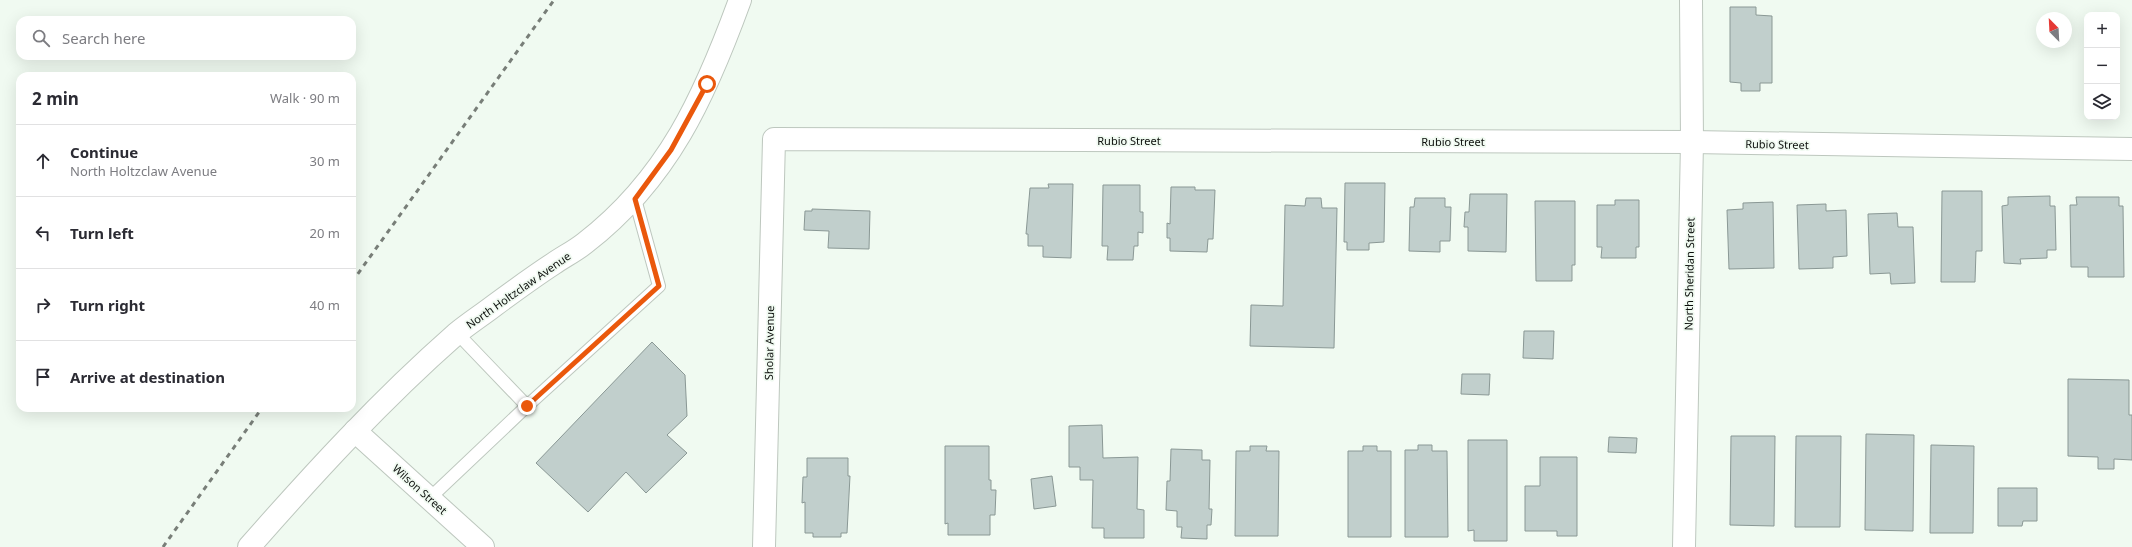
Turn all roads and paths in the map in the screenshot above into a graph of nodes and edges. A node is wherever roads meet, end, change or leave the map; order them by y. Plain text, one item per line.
1 (740, 0) edge
2 (1691, 0) edge
3 (774, 139) joint
4 (1692, 142) junction
5 (2132, 149) edge
6 (635, 199) junction
7 (457, 333) junction
8 (527, 406) junction
9 (355, 431) junction
10 (430, 497) junction
11 (249, 547) edge
12 (484, 547) edge
13 (764, 547) edge
14 (1684, 547) edge

1 - 6 street, North Holtzclaw Avenue
2 - 4 street, North Sheridan Street
3 - 4 street, Rubio Street
3 - 13 street, Sholar Avenue
4 - 5 street, Rubio Street
4 - 14 street, North Sheridan Street
6 - 7 street, North Holtzclaw Avenue
6 - 8 lane
7 - 8 lane
7 - 9 street, North Holtzclaw Avenue
8 - 10 lane
9 - 10 street, Wilson Street
9 - 11 street, North Holtzclaw Avenue
10 - 12 street, Wilson Street

